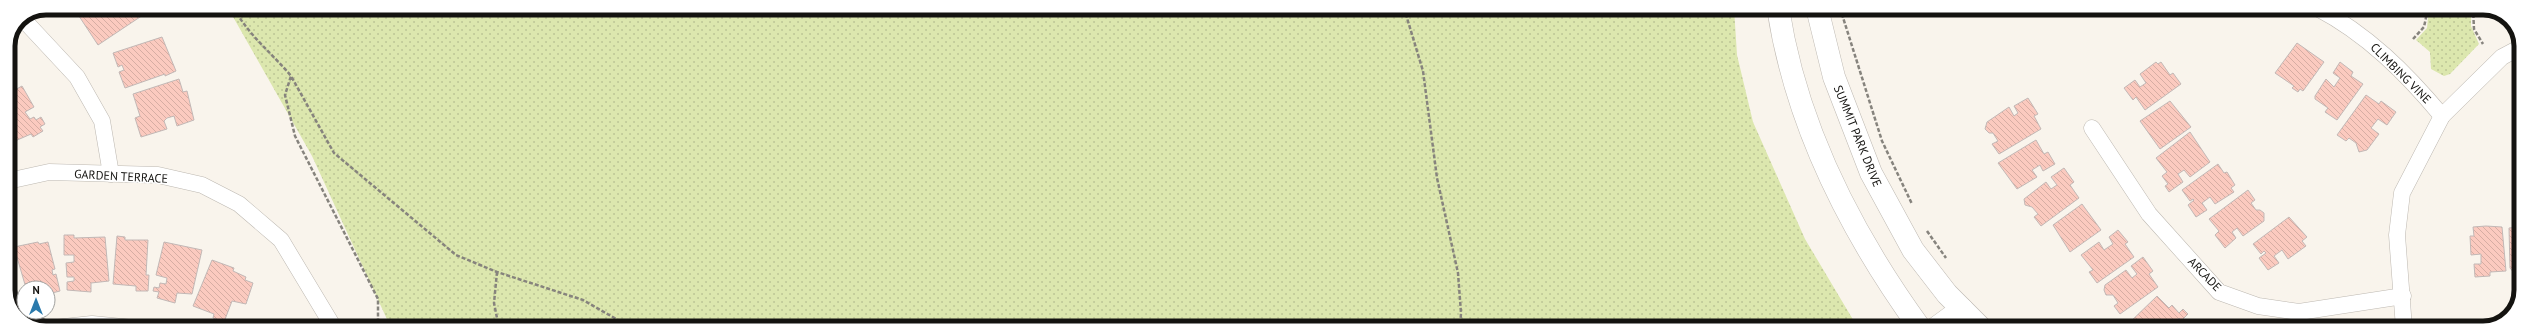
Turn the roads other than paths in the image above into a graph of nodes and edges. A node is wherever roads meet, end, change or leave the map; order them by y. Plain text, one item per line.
1 (1780, 15) edge
2 (1819, 15) edge
3 (2327, 15) edge
4 (26, 22) edge
5 (2514, 51) edge
6 (2442, 116) junction
7 (2092, 128) dead end
8 (111, 174) junction
9 (15, 179) edge
10 (2403, 296) junction
11 (1962, 309) junction
12 (330, 321) edge
13 (1915, 321) edge
14 (1946, 321) edge
15 (1983, 321) edge
16 (2404, 321) edge

1 - 13 street
2 - 11 street, SUMMIT PARK DRIVE
3 - 6 street, CLIMBING VINE
4 - 8 street
5 - 6 street
6 - 10 street
7 - 10 street, ARCADE
8 - 9 street, GARDEN TERRACE
8 - 12 street, GARDEN TERRACE
10 - 16 street
11 - 14 street
11 - 15 street, SUMMIT PARK DRIVE

